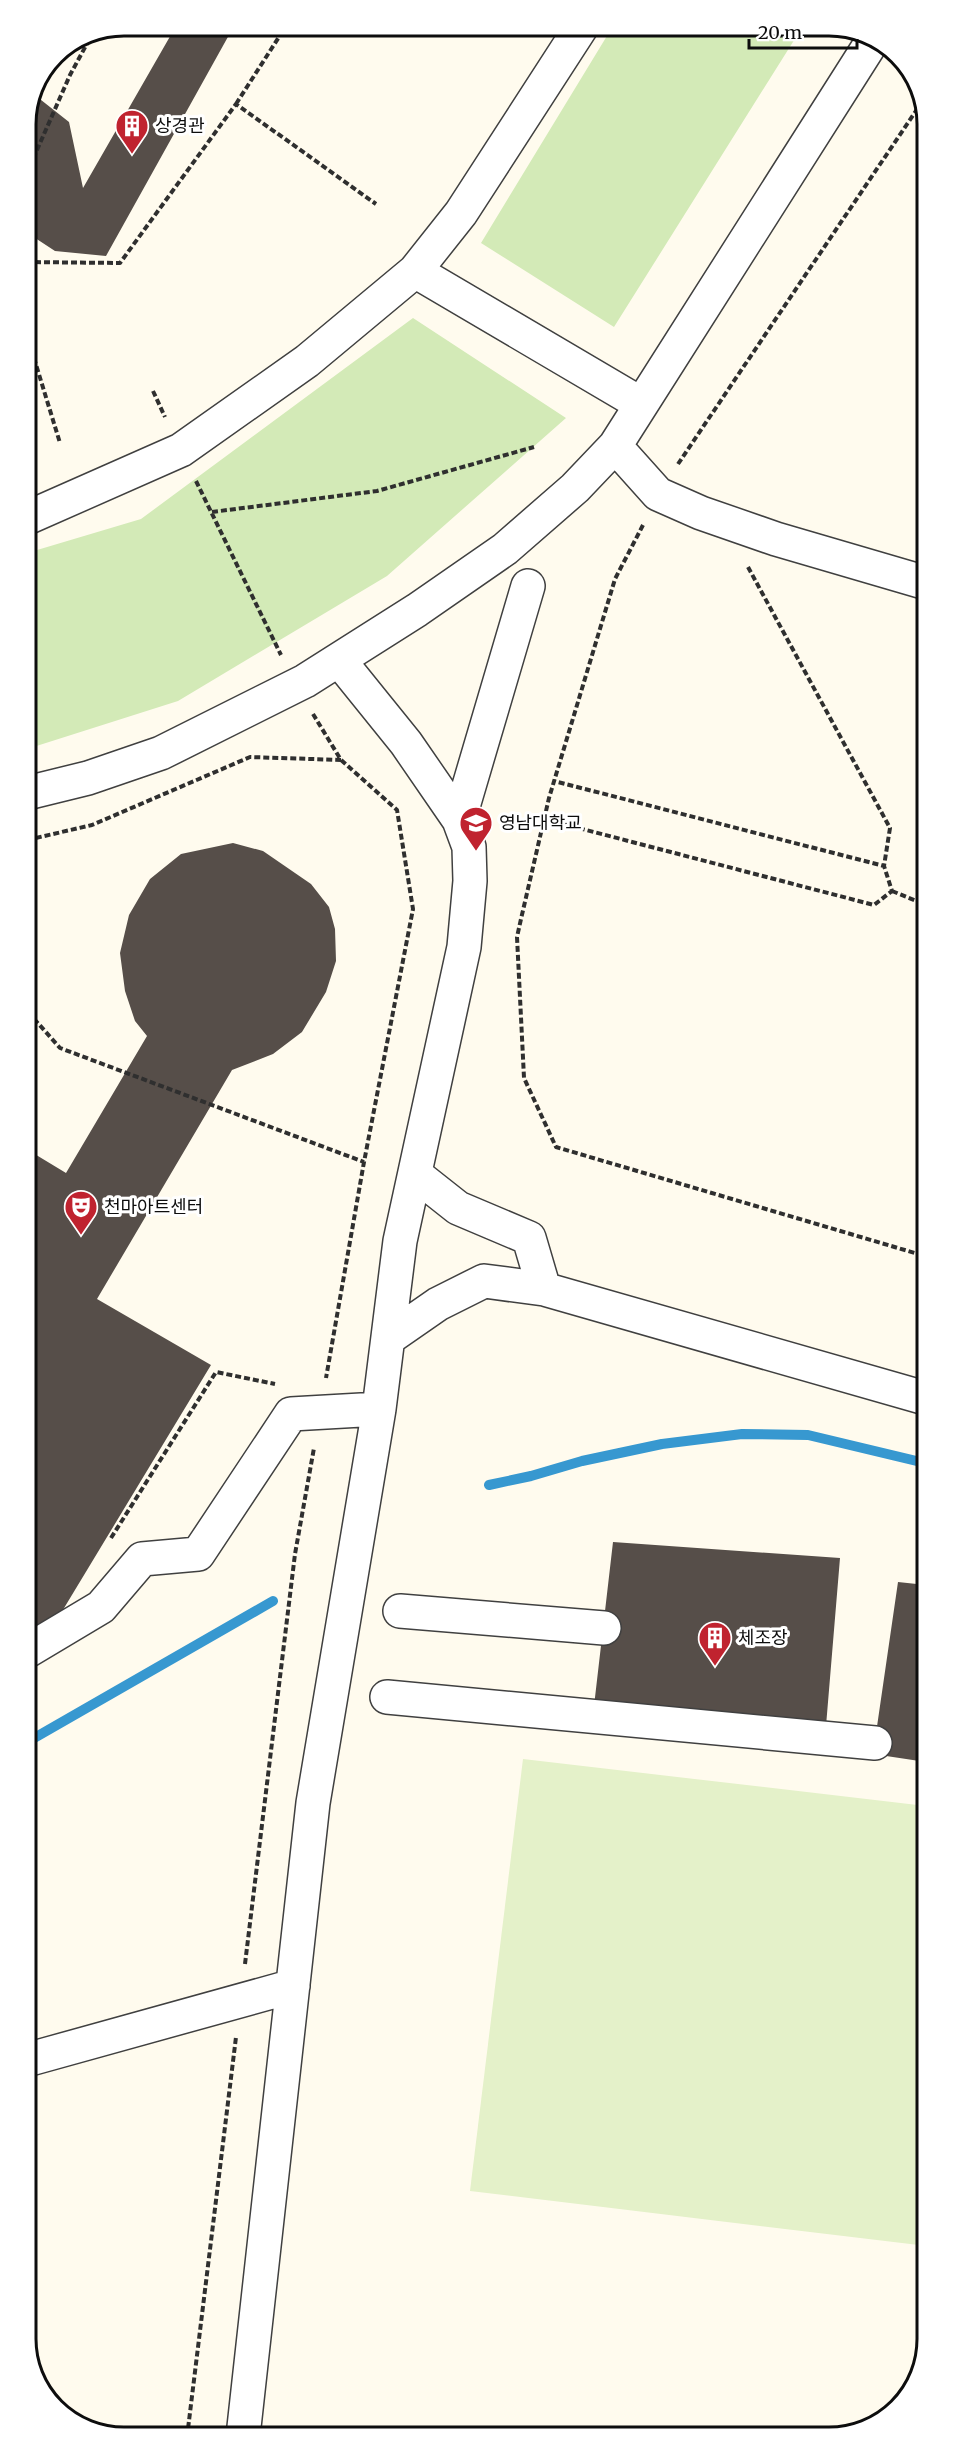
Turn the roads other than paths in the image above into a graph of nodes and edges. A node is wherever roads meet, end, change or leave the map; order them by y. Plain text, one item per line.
1 (576, 36) edge
2 (869, 46) edge
3 (415, 271) junction
4 (641, 404) junction
5 (615, 446) junction
6 (36, 514) edge
7 (917, 580) edge
8 (528, 586) dead end
9 (339, 660) junction
10 (36, 791) edge
11 (459, 820) junction
12 (415, 1174) junction
13 (544, 1288) junction
14 (389, 1338) junction
15 (917, 1396) edge
16 (379, 1409) junction
17 (400, 1611) dead end
18 (604, 1628) dead end
19 (36, 1646) edge
20 (387, 1697) dead end
21 (875, 1743) dead end
22 (293, 1986) junction
23 (36, 2057) edge
24 (244, 2427) edge

1 - 3 street
2 - 4 street
3 - 4 street
3 - 6 street
4 - 5 street
5 - 7 street
5 - 9 street
8 - 11 street
9 - 10 street
9 - 11 street
11 - 12 street
12 - 13 street
12 - 14 street
13 - 14 street
13 - 15 street
14 - 16 street
16 - 19 street
16 - 22 street
17 - 18 street
20 - 21 street
22 - 23 street
22 - 24 street

